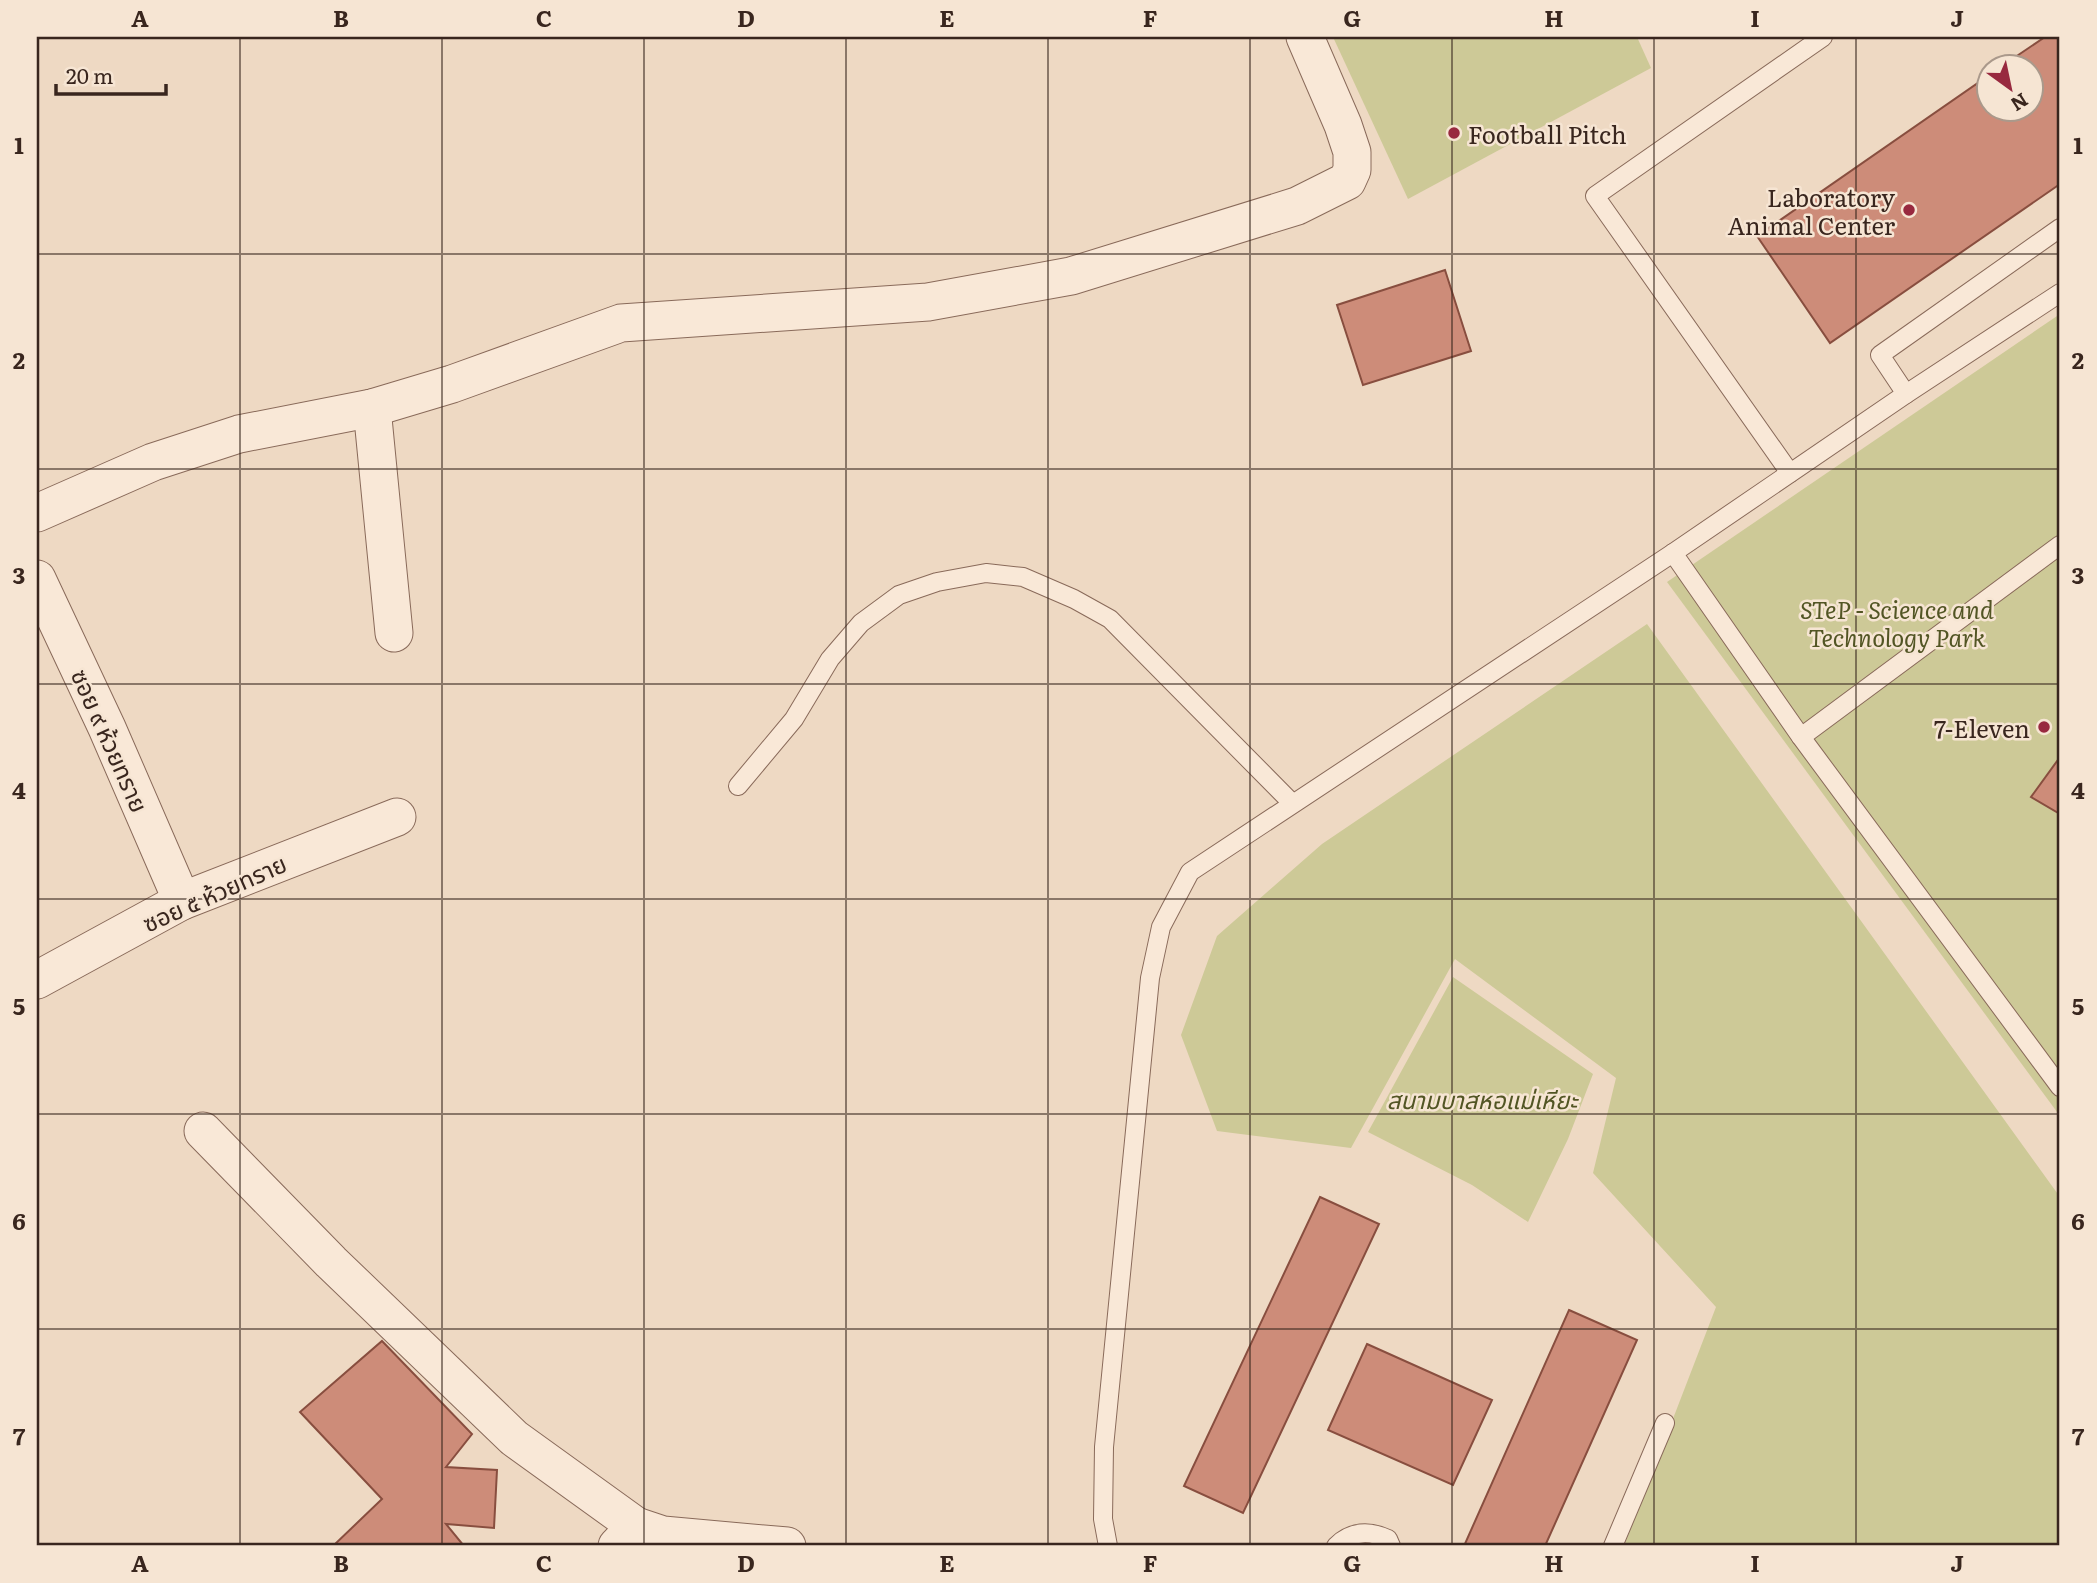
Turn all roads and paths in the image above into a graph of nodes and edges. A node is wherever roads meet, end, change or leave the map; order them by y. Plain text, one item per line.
1 (1305, 37) edge
2 (1823, 37) edge
3 (2060, 228) edge
4 (2060, 293) edge
5 (1906, 394) junction
6 (372, 408) junction
7 (1790, 473) junction
8 (37, 513) edge
9 (2060, 545) edge
10 (1673, 553) junction
11 (37, 579) edge
12 (394, 633) dead end
13 (1801, 737) junction
14 (738, 786) dead end
15 (1293, 803) junction
16 (397, 817) dead end
17 (182, 901) junction
18 (37, 980) edge
19 (2060, 1087) edge
20 (203, 1131) dead end
21 (1665, 1423) dead end
22 (626, 1536) edge
23 (786, 1546) edge
24 (1108, 1546) edge
25 (1336, 1546) edge
26 (1391, 1546) edge
27 (1613, 1546) edge

1 - 6 street
2 - 7 lane
3 - 5 lane
4 - 5 lane
5 - 7 lane
6 - 8 street
6 - 12 street
7 - 10 lane
9 - 13 lane
10 - 13 lane
10 - 15 lane
11 - 17 street, ซอย ๙ ห้วยทราย
13 - 19 lane
14 - 15 lane
15 - 24 lane
16 - 17 street, ซอย ๕ ห้วยทราย
17 - 18 street, ซอย ๕ ห้วยทราย
20 - 22 street
21 - 27 lane
22 - 23 street
25 - 26 lane

